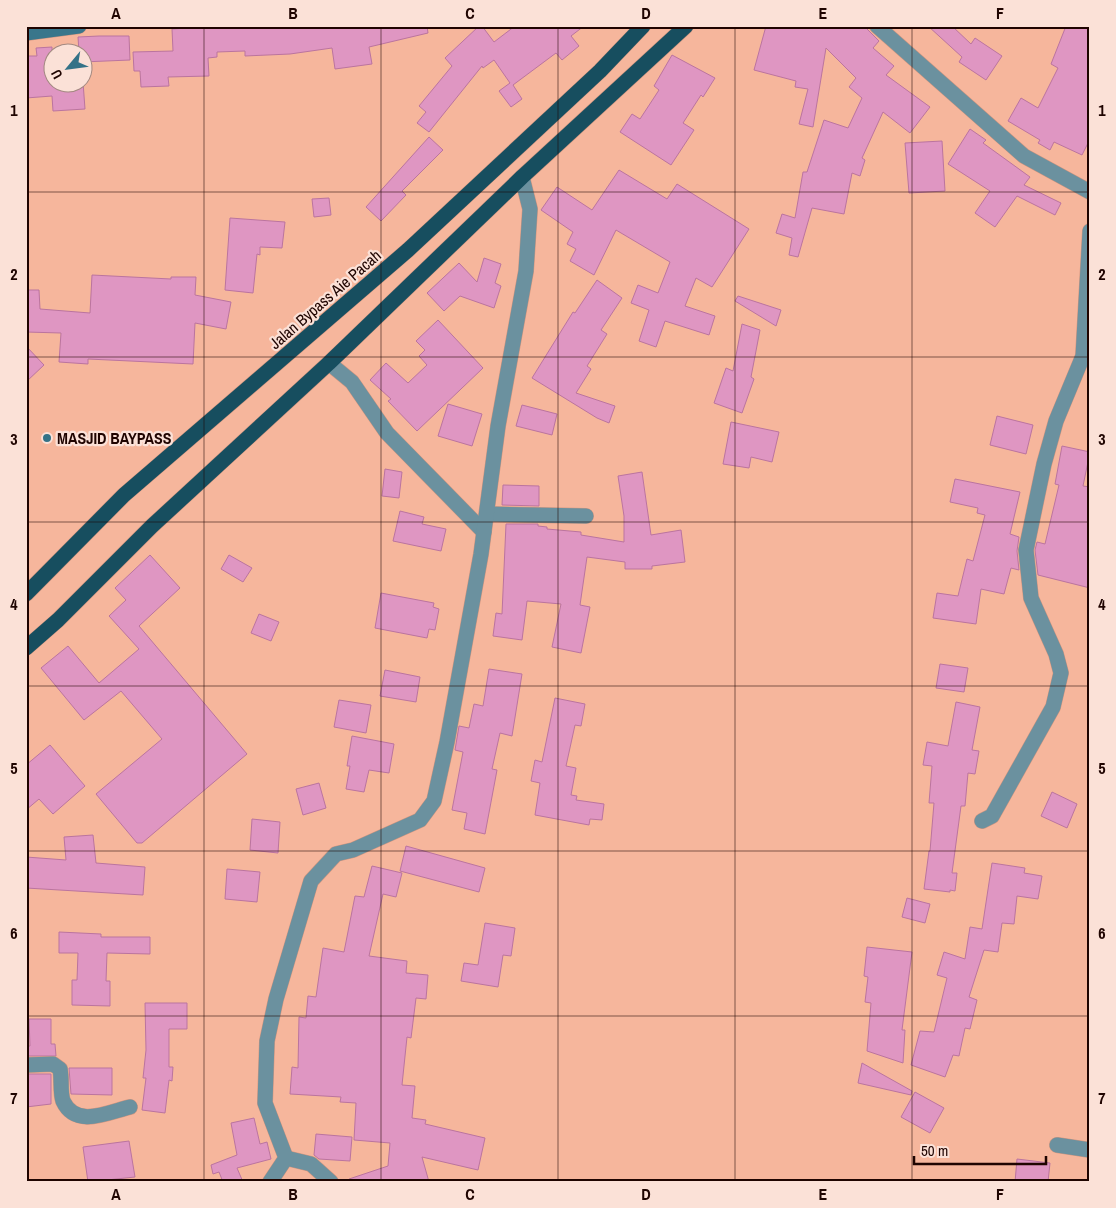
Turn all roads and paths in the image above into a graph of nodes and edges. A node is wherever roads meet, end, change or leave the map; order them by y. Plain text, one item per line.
1 (79, 26) edge
2 (643, 26) edge
3 (686, 26) edge
4 (877, 26) edge
5 (61, 27) edge
6 (26, 32) edge
7 (522, 177) junction
8 (1090, 192) edge
9 (1090, 231) edge
10 (329, 363) junction
11 (487, 514) junction
12 (586, 516) dead end
13 (484, 532) junction
14 (32, 584) edge
15 (26, 594) edge
16 (26, 648) edge
17 (982, 821) dead end
18 (26, 1065) edge
19 (130, 1106) dead end
20 (1057, 1146) dead end
21 (1090, 1150) edge
22 (286, 1158) junction
23 (270, 1182) edge
24 (332, 1182) edge

1 - 5 street
2 - 14 highway, Jalan Bypass Aie Pacah
3 - 7 highway
4 - 8 street
5 - 6 street
7 - 10 highway
7 - 11 street
9 - 17 street
10 - 13 street
10 - 16 highway
11 - 12 street
11 - 13 street
13 - 22 street
14 - 15 highway, Jalan Bypass Aie Pacah
18 - 19 street
20 - 21 street
22 - 23 street
22 - 24 street

